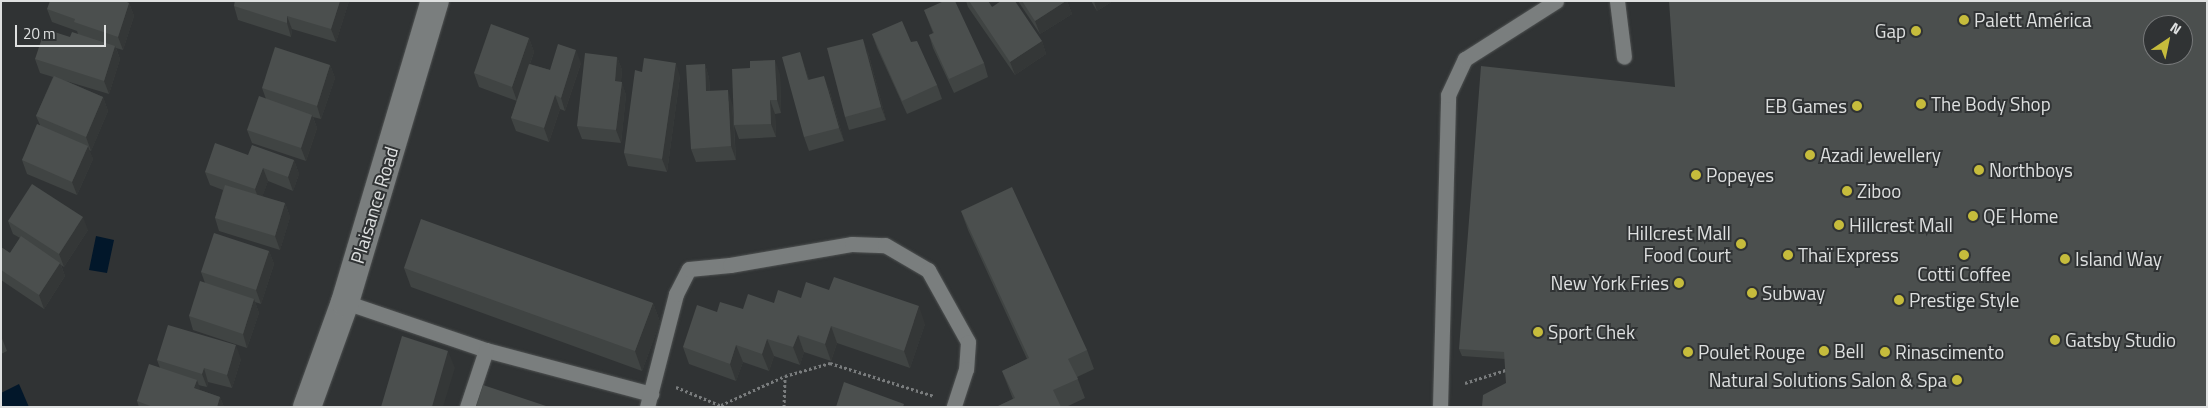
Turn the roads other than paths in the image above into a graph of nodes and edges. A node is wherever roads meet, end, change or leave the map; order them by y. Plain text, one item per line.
1 (435, 1) edge
2 (1556, 1) edge
3 (1617, 1) edge
4 (1624, 57) dead end
5 (345, 302) junction
6 (486, 350) junction
7 (649, 400) edge
8 (955, 405) edge
9 (307, 407) edge
10 (467, 407) edge
11 (1440, 407) edge

1 - 5 street, Plaisance Road
2 - 11 lane
3 - 4 lane
5 - 6 lane
5 - 9 street, Plaisance Road
6 - 7 lane
6 - 10 lane
7 - 8 lane

